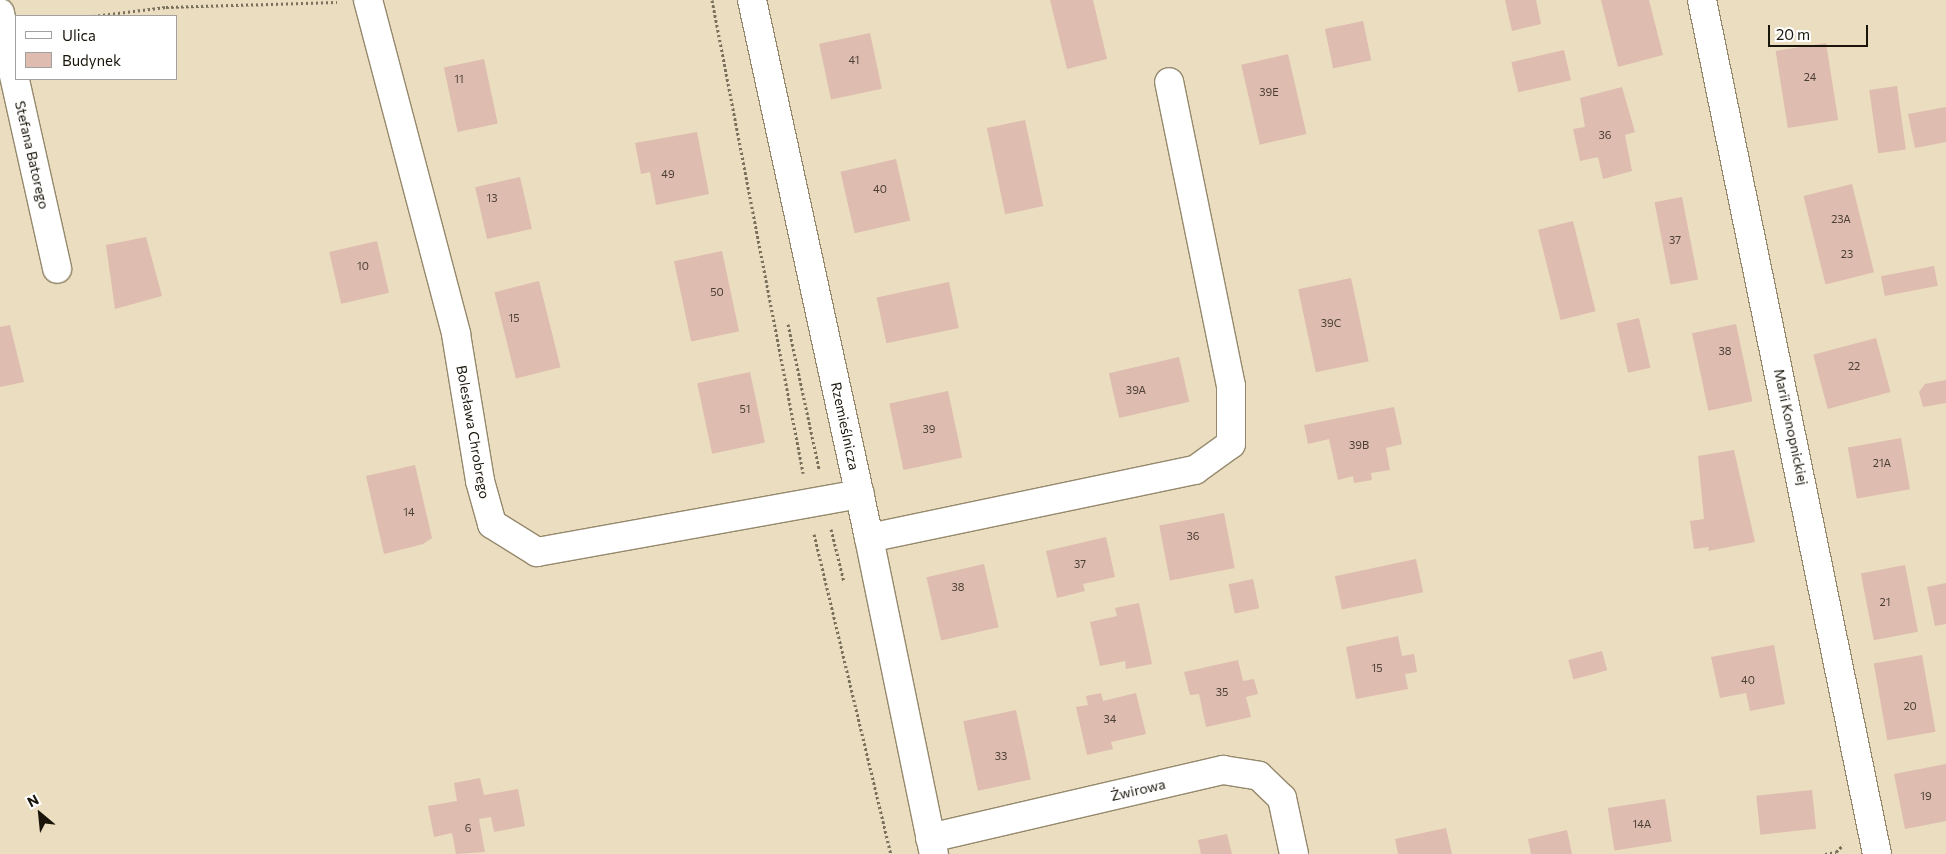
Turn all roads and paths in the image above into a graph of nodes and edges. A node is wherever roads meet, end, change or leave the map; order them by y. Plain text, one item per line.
1 (712, 0) edge
2 (752, 0) edge
3 (1702, 0) edge
4 (368, 2) edge
5 (0, 13) edge
6 (101, 15) edge
7 (1169, 82) dead end
8 (57, 269) dead end
9 (860, 494) junction
10 (808, 503) junction
11 (869, 538) junction
12 (932, 846) edge
13 (891, 854) edge
14 (1294, 854) edge
15 (1877, 854) edge

1 - 10 path
2 - 9 street, Rzemieślnicza
3 - 15 street, Marii Konopnickiej
4 - 6 path
4 - 10 street, Bolesława Chrobrego
5 - 8 street, Stefana Batorego
7 - 11 street
9 - 10 street, Bolesława Chrobrego
9 - 11 street, Rzemieślnicza
10 - 13 path
11 - 12 street, Rzemieślnicza
12 - 14 street, Żwirowa

